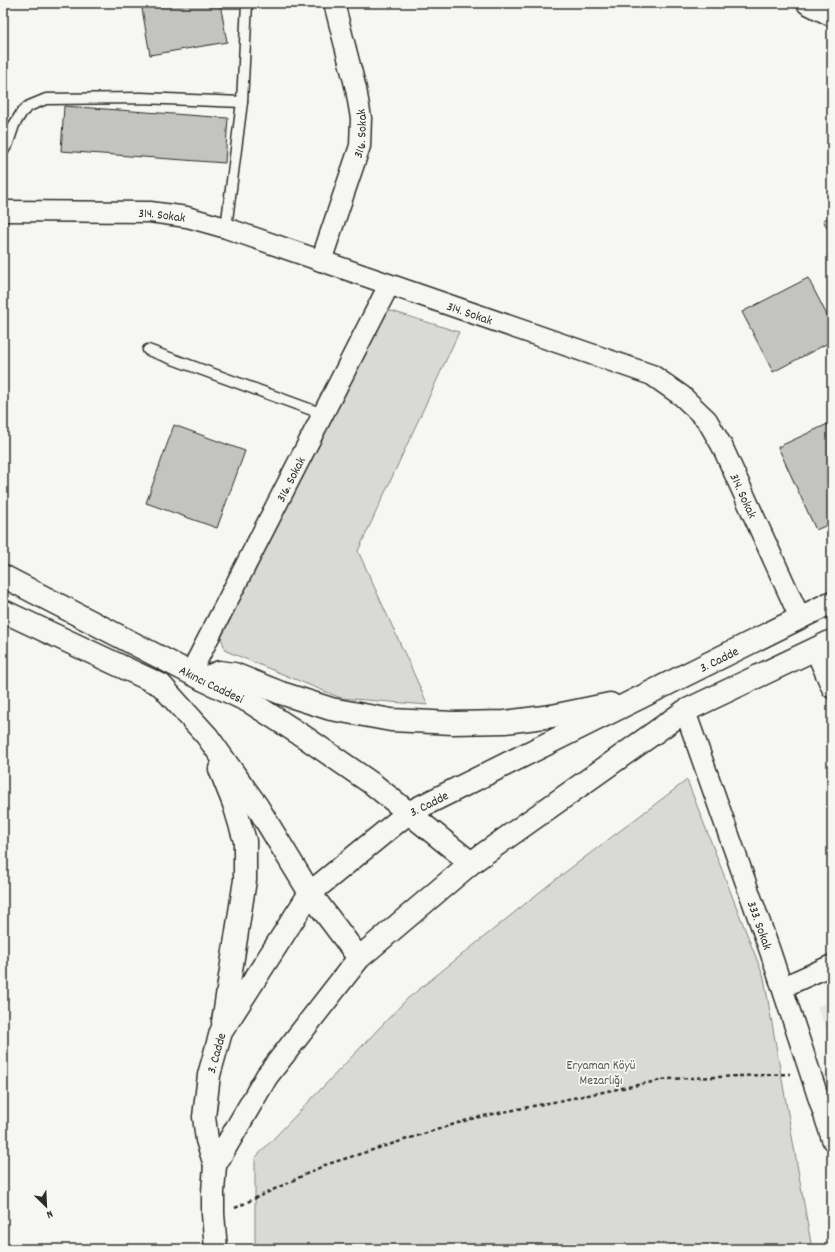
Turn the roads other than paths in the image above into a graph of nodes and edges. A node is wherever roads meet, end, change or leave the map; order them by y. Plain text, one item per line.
1 (246, 3) edge
2 (334, 3) edge
3 (808, 3) edge
4 (832, 15) edge
5 (242, 102) junction
6 (3, 151) edge
7 (3, 211) edge
8 (226, 228) junction
9 (321, 261) junction
10 (389, 285) junction
11 (148, 350) dead end
12 (323, 414) junction
13 (3, 576) edge
14 (832, 602) edge
15 (3, 611) edge
16 (800, 618) junction
17 (823, 645) edge
18 (196, 676) junction
19 (832, 688) edge
20 (642, 696) junction
21 (686, 711) junction
22 (207, 736) junction
23 (408, 813) junction
24 (471, 863) junction
25 (310, 893) junction
26 (359, 958) junction
27 (832, 965) edge
28 (783, 987) junction
29 (221, 1032) junction
30 (832, 1139) edge
31 (215, 1165) junction
32 (216, 1249) edge

1 - 5 lane
2 - 9 street, 316. Sokak
3 - 4 main road
5 - 6 lane
5 - 8 lane
7 - 8 street, 314. Sokak
8 - 9 street, 314. Sokak
9 - 10 street, 314. Sokak
10 - 12 street, 316. Sokak
10 - 16 street, 314. Sokak
11 - 12 lane
12 - 18 street, 316. Sokak
13 - 18 main road, Akıncı Caddesi
14 - 16 main road, 3. Cadde
15 - 22 main road, Akıncı Caddesi
16 - 17 main road
16 - 20 main road, 3. Cadde
17 - 19 street
17 - 21 main road, 3. Cadde
18 - 20 main road
18 - 23 main road, Akıncı Caddesi
20 - 23 main road, 3. Cadde
21 - 24 main road, 3. Cadde
21 - 28 street, 333. Sokak
22 - 25 main road, Akıncı Caddesi
22 - 29 main road
23 - 24 main road, Akıncı Caddesi
23 - 25 main road, 3. Cadde
24 - 26 main road, 3. Cadde
25 - 26 main road, Akıncı Caddesi
25 - 29 main road, 3. Cadde
26 - 31 main road, 3. Cadde
27 - 28 street
28 - 30 street, 333. Sokak
29 - 31 main road, 3. Cadde
31 - 32 main road, 3. Cadde

